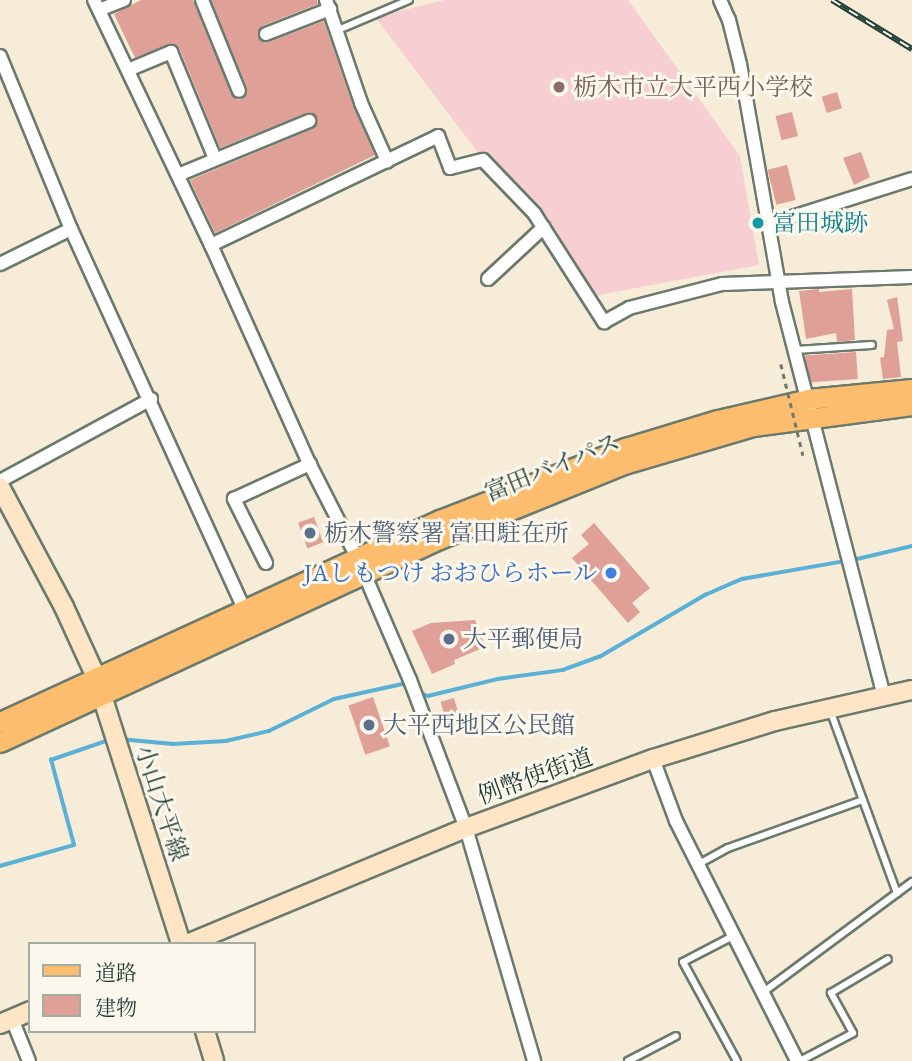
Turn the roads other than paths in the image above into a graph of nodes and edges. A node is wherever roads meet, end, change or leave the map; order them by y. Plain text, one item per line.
1 (124, 0) edge
2 (202, 0) edge
3 (409, 0) edge
4 (720, 0) edge
5 (97, 5) edge
6 (328, 5) edge
7 (338, 30) junction
8 (266, 34) dead end
9 (0, 56) edge
10 (128, 69) junction
11 (239, 91) dead end
12 (309, 121) dead end
13 (215, 159) junction
14 (387, 161) junction
15 (178, 175) junction
16 (912, 178) edge
17 (767, 225) junction
18 (544, 227) junction
19 (71, 229) junction
20 (211, 245) junction
21 (0, 264) edge
22 (912, 277) edge
23 (488, 279) dead end
24 (781, 281) junction
25 (872, 345) dead end
26 (796, 350) junction
27 (912, 390) edge
28 (151, 400) junction
29 (912, 405) edge
30 (811, 408) junction
31 (310, 464) junction
32 (0, 481) edge
33 (0, 487) edge
34 (266, 563) dead end
35 (361, 565) junction
36 (244, 608) junction
37 (99, 687) junction
38 (912, 690) edge
39 (884, 695) junction
40 (829, 708) junction
41 (0, 722) edge
42 (0, 742) edge
43 (653, 759) junction
44 (863, 800) junction
45 (466, 828) junction
46 (697, 865) junction
47 (912, 882) edge
48 (898, 893) junction
49 (733, 936) junction
50 (180, 942) edge
51 (192, 942) edge
52 (888, 960) dead end
53 (762, 993) junction
54 (28, 1012) edge
55 (6, 1021) edge
56 (206, 1033) edge
57 (676, 1036) dead end
58 (29, 1061) edge
59 (214, 1061) edge
60 (534, 1061) edge
61 (628, 1061) edge
62 (737, 1061) edge
63 (799, 1061) edge

1 - 5 street
2 - 11 street
3 - 7 lane
4 - 17 street
5 - 10 street
6 - 7 street
6 - 8 street
7 - 14 street
9 - 19 street
10 - 13 street
10 - 15 street
12 - 13 street
13 - 15 street
14 - 18 street
14 - 20 street
15 - 20 street
16 - 17 street
17 - 24 street
18 - 23 street
18 - 24 street
19 - 21 street
19 - 28 street
20 - 31 street
22 - 24 street
24 - 26 street
25 - 26 lane
26 - 30 street
27 - 30 main road, 富田バイパス
28 - 32 street
28 - 36 street
29 - 30 main road, 富田バイパス
30 - 35 main road, 富田バイパス
30 - 39 street
31 - 34 street
31 - 35 street
33 - 37 street, 小山大平線
35 - 36 main road, 富田バイパス
35 - 37 main road, 富田バイパス
35 - 45 street
36 - 37 main road, 富田バイパス
37 - 41 main road, 富田バイパス
37 - 42 main road, 富田バイパス
37 - 50 street, 小山大平線
38 - 39 street, 例幣使街道
39 - 40 street, 例幣使街道
40 - 43 street, 例幣使街道
40 - 44 lane
43 - 45 street, 例幣使街道
43 - 46 street
44 - 46 lane
44 - 48 lane
45 - 51 street, 例幣使街道
45 - 60 street
46 - 49 street
47 - 48 lane
48 - 53 lane
49 - 53 street
49 - 62 lane
52 - 63 lane
53 - 63 street
54 - 55 street
55 - 58 street
56 - 59 street
57 - 61 lane

